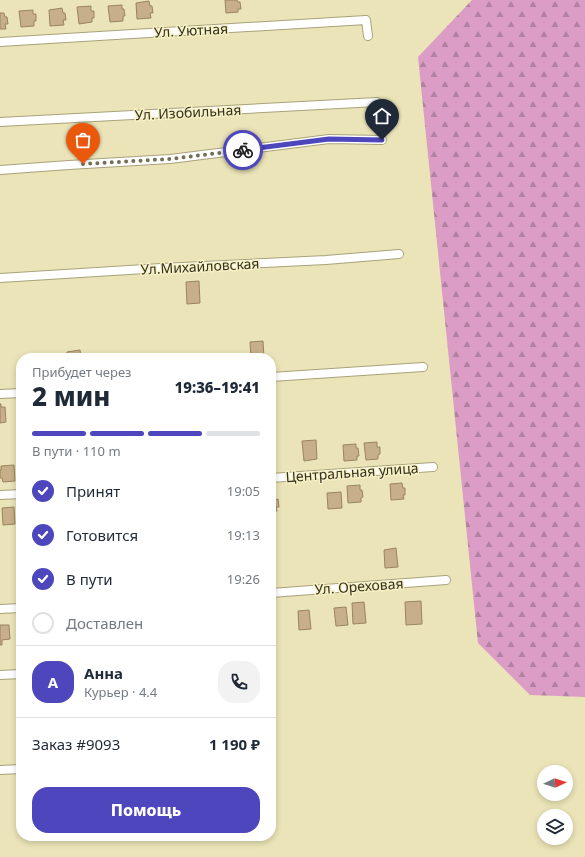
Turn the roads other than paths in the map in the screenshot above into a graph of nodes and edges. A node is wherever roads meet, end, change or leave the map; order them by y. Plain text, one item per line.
1 (368, 36) dead end
2 (0, 42) edge
3 (377, 102) dead end
4 (0, 122) edge
5 (382, 140) dead end
6 (0, 170) edge
7 (399, 254) dead end
8 (0, 278) edge
9 (423, 367) dead end
10 (276, 377) edge
11 (16, 393) edge
12 (0, 394) edge
13 (433, 467) dead end
14 (276, 478) edge
15 (16, 494) edge
16 (0, 495) edge
17 (446, 580) dead end
18 (276, 593) edge
19 (16, 608) edge
20 (0, 609) edge
21 (16, 674) edge
22 (0, 676) edge
23 (16, 769) edge
24 (0, 770) edge

1 - 2 street, Ул. Уютная
3 - 4 street, Ул. Изобильная
5 - 6 street
7 - 8 street, Ул.Михайловская
9 - 10 street
11 - 12 street
13 - 14 street, Центральная улица
15 - 16 street
17 - 18 street, Ул. Ореховая
19 - 20 street
21 - 22 street
23 - 24 street

